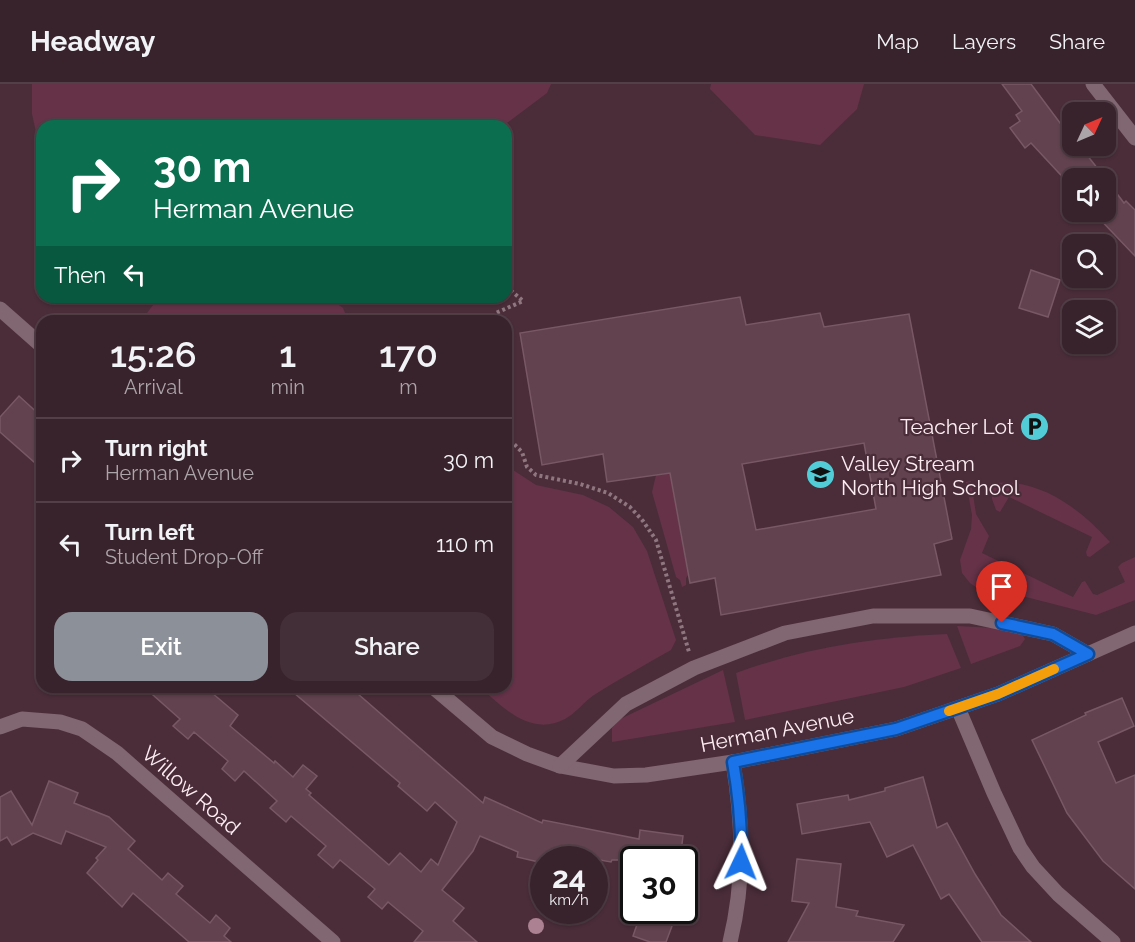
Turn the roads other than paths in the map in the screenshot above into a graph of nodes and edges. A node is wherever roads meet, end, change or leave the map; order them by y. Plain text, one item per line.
1 (1093, 84) edge
2 (1135, 138) edge
3 (0, 309) edge
4 (36, 341) edge
5 (1135, 633) edge
6 (1088, 654) junction
7 (440, 693) edge
8 (958, 708) junction
9 (0, 727) edge
10 (733, 762) junction
11 (560, 766) junction
12 (333, 942) edge
13 (730, 942) edge
14 (1113, 942) edge

1 - 2 street
3 - 4 street
5 - 6 street, Herman Avenue
6 - 8 street, Herman Avenue
6 - 11 street
7 - 11 street, Herman Avenue
8 - 10 street, Herman Avenue
8 - 14 street
9 - 12 street, Willow Road
10 - 11 street, Herman Avenue
10 - 13 street

